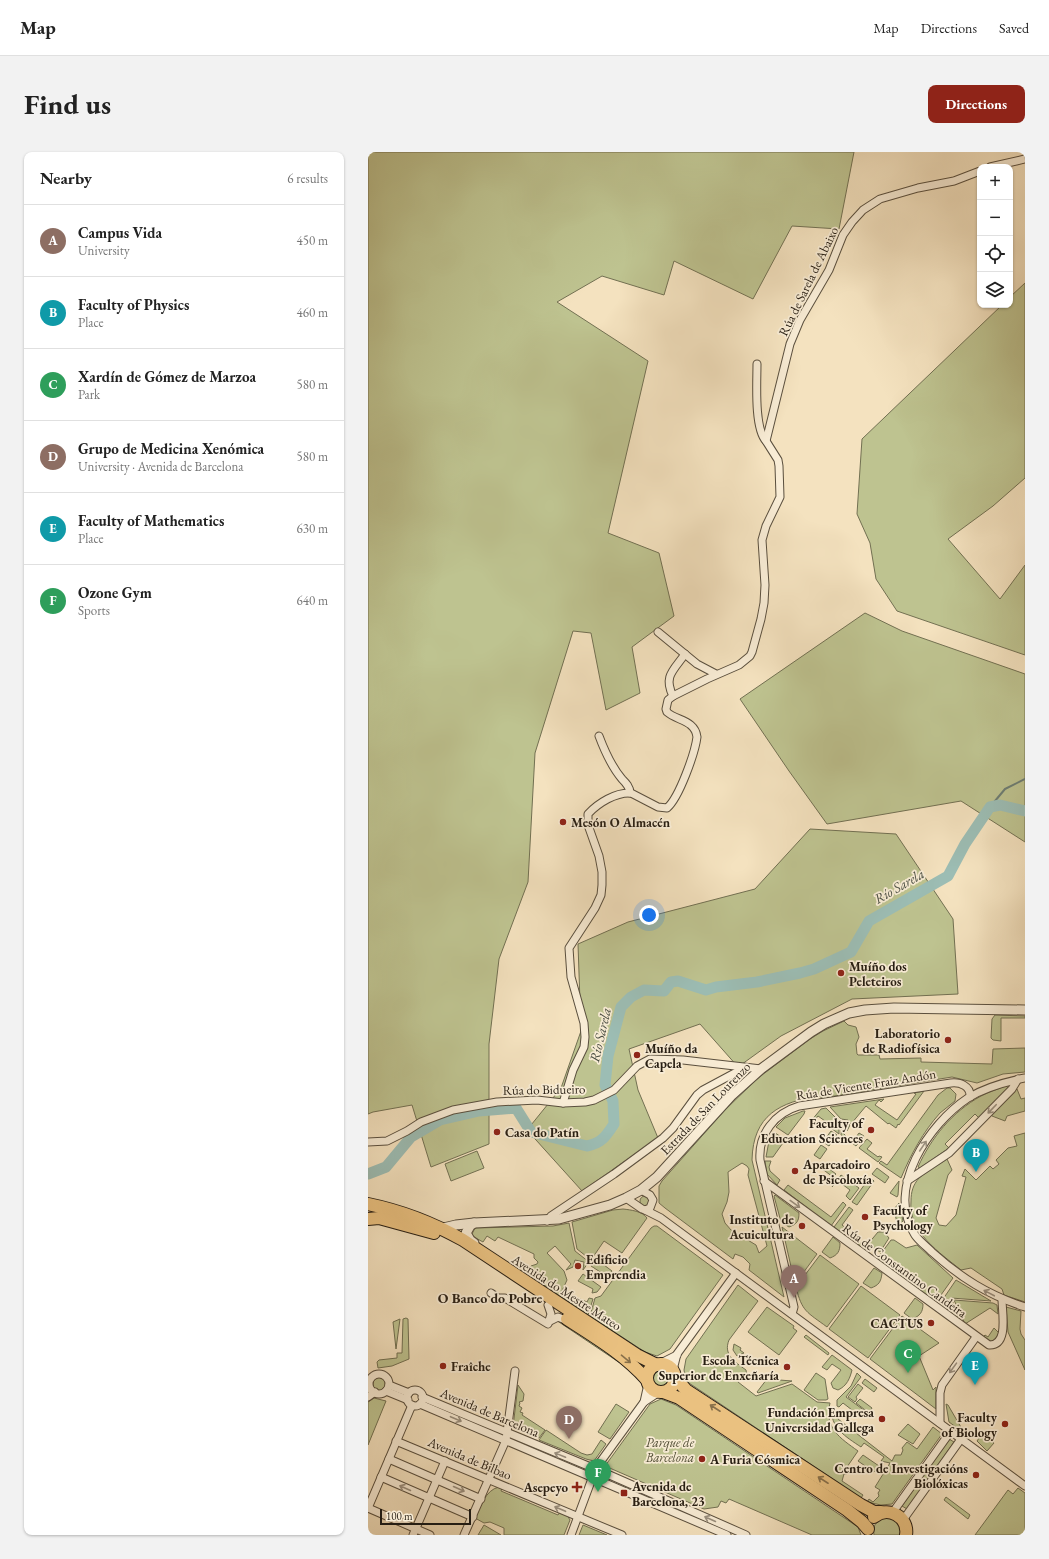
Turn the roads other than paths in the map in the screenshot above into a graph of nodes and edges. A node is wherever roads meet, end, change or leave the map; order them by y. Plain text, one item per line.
1 (1025, 159) edge
2 (1003, 164) edge
3 (977, 172) edge
4 (756, 364) dead end
5 (766, 441) junction
6 (658, 632) dead end
7 (685, 654) junction
8 (716, 674) junction
9 (673, 696) junction
10 (599, 736) dead end
11 (630, 793) junction
12 (1025, 1010) edge
13 (744, 1068) junction
14 (761, 1069) junction
15 (1021, 1078) edge
16 (951, 1082) junction
17 (958, 1082) junction
18 (987, 1088) junction
19 (970, 1097) junction
20 (563, 1103) junction
21 (368, 1142) edge
22 (653, 1180) junction
23 (764, 1181) junction
24 (907, 1182) junction
25 (641, 1190) junction
26 (626, 1198) junction
27 (653, 1202) junction
28 (368, 1204) edge
29 (645, 1210) junction
30 (414, 1217) junction
31 (661, 1218) junction
32 (374, 1219) edge
33 (547, 1221) junction
34 (474, 1223) junction
35 (442, 1228) junction
36 (459, 1241) junction
37 (736, 1273) junction
38 (538, 1289) junction
39 (491, 1293) dead end
40 (1002, 1299) junction
41 (548, 1305) junction
42 (1025, 1307) edge
43 (792, 1314) junction
44 (550, 1321) junction
45 (576, 1325) junction
46 (976, 1337) junction
47 (678, 1354) junction
48 (657, 1365) junction
49 (515, 1371) dead end
50 (674, 1376) junction
51 (370, 1380) edge
52 (648, 1382) junction
53 (388, 1388) junction
54 (375, 1392) junction
55 (661, 1392) junction
56 (368, 1397) edge
57 (410, 1399) junction
58 (421, 1400) junction
59 (644, 1402) junction
60 (940, 1423) junction
61 (951, 1432) junction
62 (507, 1437) junction
63 (961, 1439) junction
64 (396, 1441) junction
65 (389, 1459) junction
66 (445, 1461) junction
67 (594, 1473) junction
68 (381, 1477) junction
69 (437, 1480) junction
70 (490, 1480) junction
71 (1025, 1486) edge
72 (429, 1498) junction
73 (481, 1499) junction
74 (680, 1506) junction
75 (368, 1508) edge
76 (887, 1512) junction
77 (677, 1514) junction
78 (577, 1516) junction
79 (472, 1517) junction
80 (903, 1520) junction
81 (414, 1532) edge
82 (868, 1532) edge
83 (907, 1534) edge
84 (430, 1535) edge
85 (464, 1535) edge
86 (571, 1535) edge
87 (622, 1535) edge
88 (727, 1535) edge
89 (746, 1535) edge

1 - 2 street
3 - 5 street, Rúa de Sarela de Abaixo
4 - 5 street
5 - 8 street
6 - 7 street
7 - 8 street
7 - 9 street
8 - 9 street
9 - 11 street
10 - 11 street
11 - 20 street
12 - 14 street, Estrada de San Lourenzo
13 - 14 street
13 - 20 street, Rúa do Bidueiro
13 - 33 street
14 - 22 street, Estrada de San Lourenzo
15 - 18 street
15 -> 24 street
16 - 17 street, Rúa de Vicente Fraiz Andón
16 - 19 street, Rúa de Vicente Fraiz Andón
16 - 23 street, Rúa de Vicente Fraiz Andón
17 - 18 street, Rúa de Vicente Fraiz Andón
17 - 19 street
18 - 19 street
24 -> 19 street
20 - 21 street, Rúa do Bidueiro
22 - 25 street, Estrada de San Lourenzo
22 - 27 street
23 - 43 street, Rúa de Vicente Fraiz Andón
23 -> 46 street, Rúa de Constantino Candeira
40 -> 24 street
25 - 26 street, Estrada de San Lourenzo
25 - 27 street
26 - 29 street
26 - 33 street, Estrada de San Lourenzo
27 - 29 street
27 - 31 street
28 - 30 main road
29 - 31 street
30 - 34 street
30 - 35 main road
31 - 37 street
32 - 35 street
32 - 36 main road
33 - 34 street, Estrada de San Lourenzo
34 - 35 street
34 - 38 street
35 - 36 main road
36 - 38 main road, Avenida do Mestre Mateo
36 - 41 main road, Avenida do Mestre Mateo
37 - 43 street
37 - 47 street
38 - 48 main road, Avenida do Mestre Mateo
39 - 44 street
40 - 42 street
40 - 46 street, Rúa de Constantino Candeira
41 - 44 street
41 - 45 main road, Avenida do Mestre Mateo
43 - 60 street
44 - 45 street
45 -> 52 main road, Avenida do Mestre Mateo
46 -> 60 street
47 - 48 street
47 - 50 street
48 - 50 main road
48 - 52 main road
49 - 62 street
50 - 55 main road
76 -> 50 main road
51 - 53 street
51 - 54 street
52 - 55 main road
52 - 59 street
53 - 54 street
53 - 57 street
54 - 56 street
55 - 59 street
55 - 82 main road
57 - 58 street
57 - 58 street, Avenida de Barcelona
57 - 64 street
58 - 62 street, Avenida de Barcelona
59 - 67 street
60 - 61 street
61 - 63 street
61 - 76 street
62 - 67 street, Avenida de Barcelona
62 - 70 street
63 - 71 street
63 - 80 street
64 - 65 street
64 - 66 street, Avenida de Bilbao
65 - 68 street
65 - 69 street
66 - 69 street
66 - 70 street, Avenida de Bilbao
67 - 74 street, Avenida de Barcelona
67 - 77 street, Avenida de Barcelona
67 - 78 street
72 -> 68 street
68 - 75 street
69 - 72 street
69 -> 73 street
70 - 73 street
78 -> 70 street, Avenida de Bilbao
72 - 79 street
72 - 81 street
73 - 79 street
74 - 77 street
89 -> 74 street, Avenida de Barcelona
75 - 81 street
76 - 80 main road
76 - 82 main road
77 - 88 street, Avenida de Barcelona
78 - 86 street
78 - 87 street, Avenida de Bilbao
79 - 85 street
80 - 83 main road
81 - 84 street

